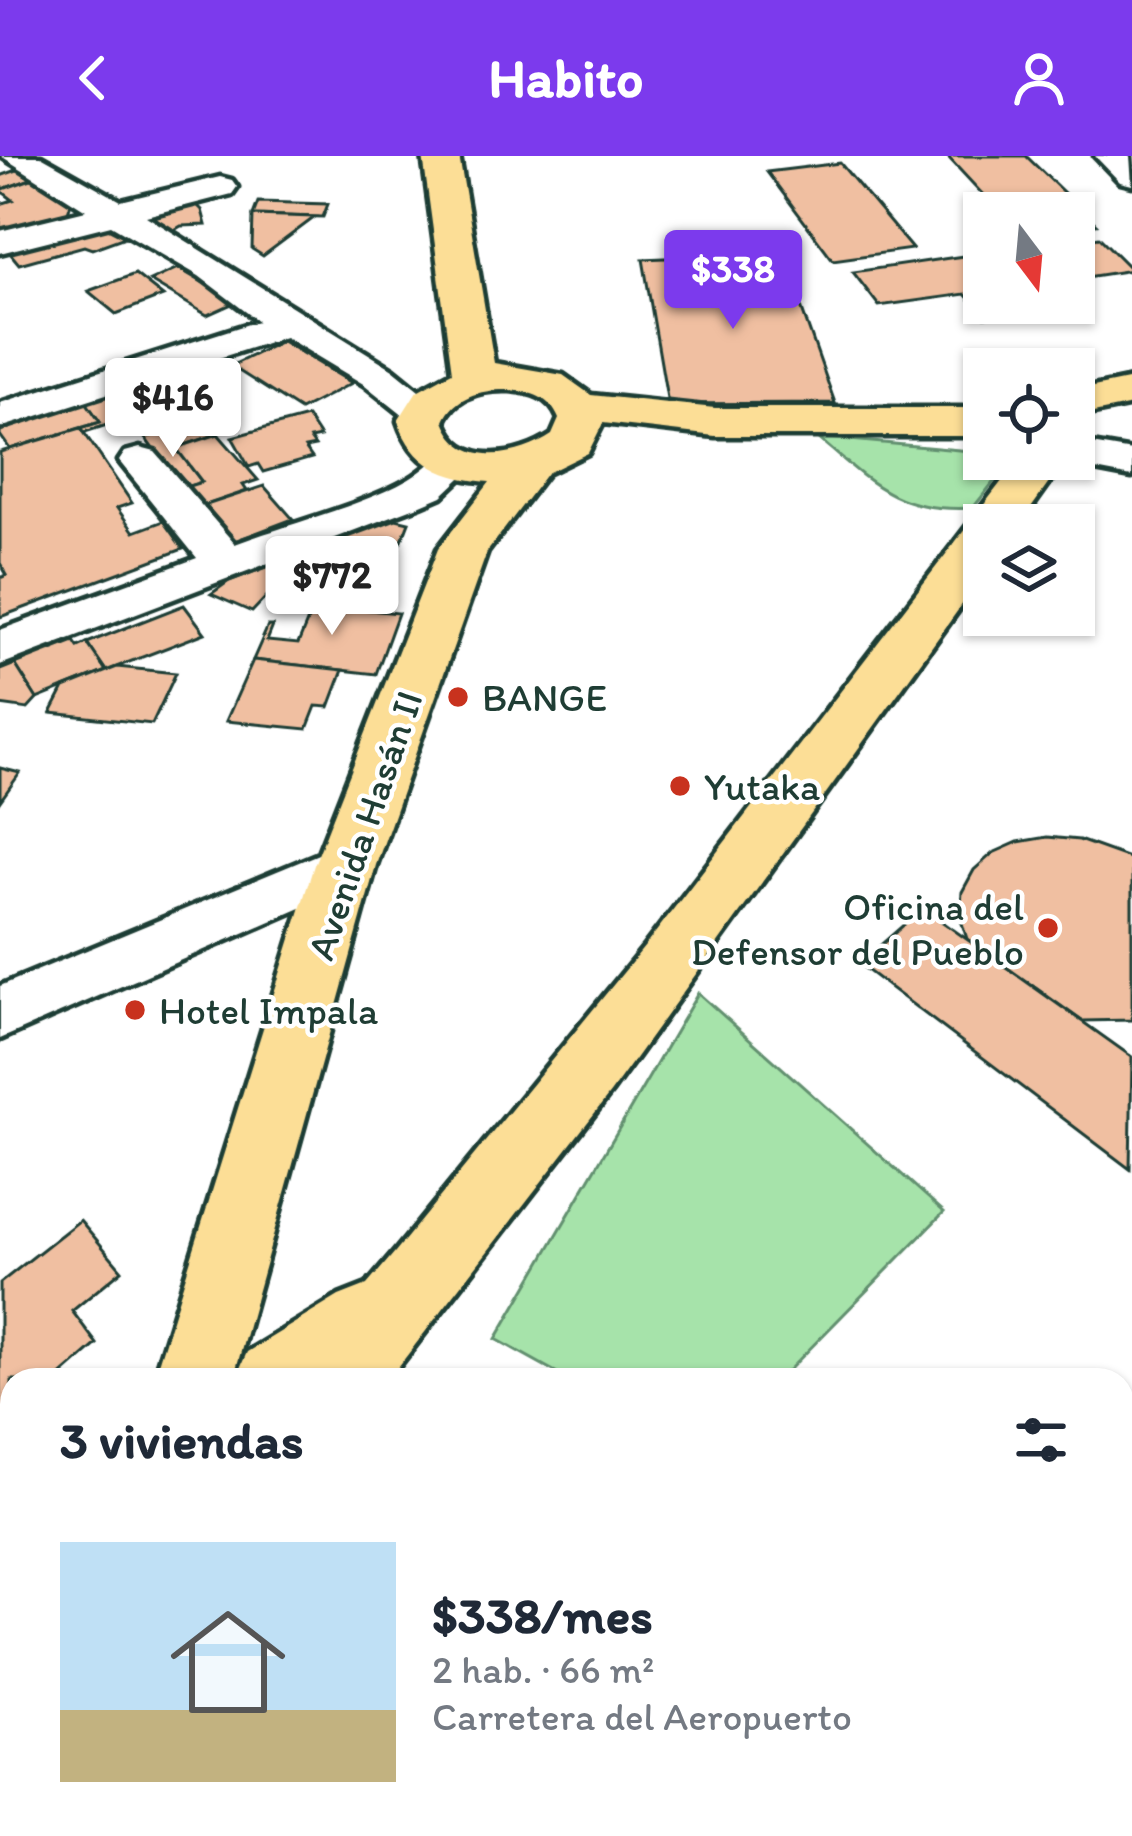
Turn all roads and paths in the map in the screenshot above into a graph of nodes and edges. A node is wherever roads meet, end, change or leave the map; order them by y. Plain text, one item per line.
1 (17, 156) edge
2 (442, 156) edge
3 (476, 156) edge
4 (1112, 156) edge
5 (221, 171) edge
6 (1132, 175) edge
7 (113, 212) junction
8 (0, 242) edge
9 (495, 255) dead end
10 (212, 268) junction
11 (291, 323) junction
12 (1132, 392) edge
13 (1095, 400) edge
14 (467, 407) junction
15 (0, 416) edge
16 (963, 421) edge
17 (1132, 422) edge
18 (1095, 426) edge
19 (560, 438) junction
20 (1132, 445) edge
21 (1095, 449) edge
22 (1095, 456) edge
23 (140, 461) dead end
24 (1132, 464) edge
25 (463, 549) junction
26 (225, 562) junction
27 (963, 567) edge
28 (0, 648) edge
29 (345, 865) junction
30 (0, 1013) edge
31 (409, 1295) junction
32 (197, 1368) edge
33 (294, 1368) edge
34 (347, 1368) edge

1 - 7 street
2 - 14 main road, Avenida Hasán II
3 - 9 main road
4 - 6 street
5 - 7 street
5 - 10 street
7 - 8 street
7 - 10 street
10 - 11 street
10 - 14 street
11 - 14 street
11 - 15 street
12 - 13 main road
14 - 19 main road
14 - 19 main road
14 - 25 main road, Avenida Hasán II
14 - 26 street
16 - 19 main road
17 - 18 main road
19 - 25 main road, Avenida Hasán II
20 - 21 street
22 - 24 street
23 - 26 street
25 - 29 main road, Avenida Hasán II
26 - 28 street
27 - 31 main road
29 - 30 street
29 - 32 main road, Avenida Hasán II
31 - 33 main road
31 - 34 main road

